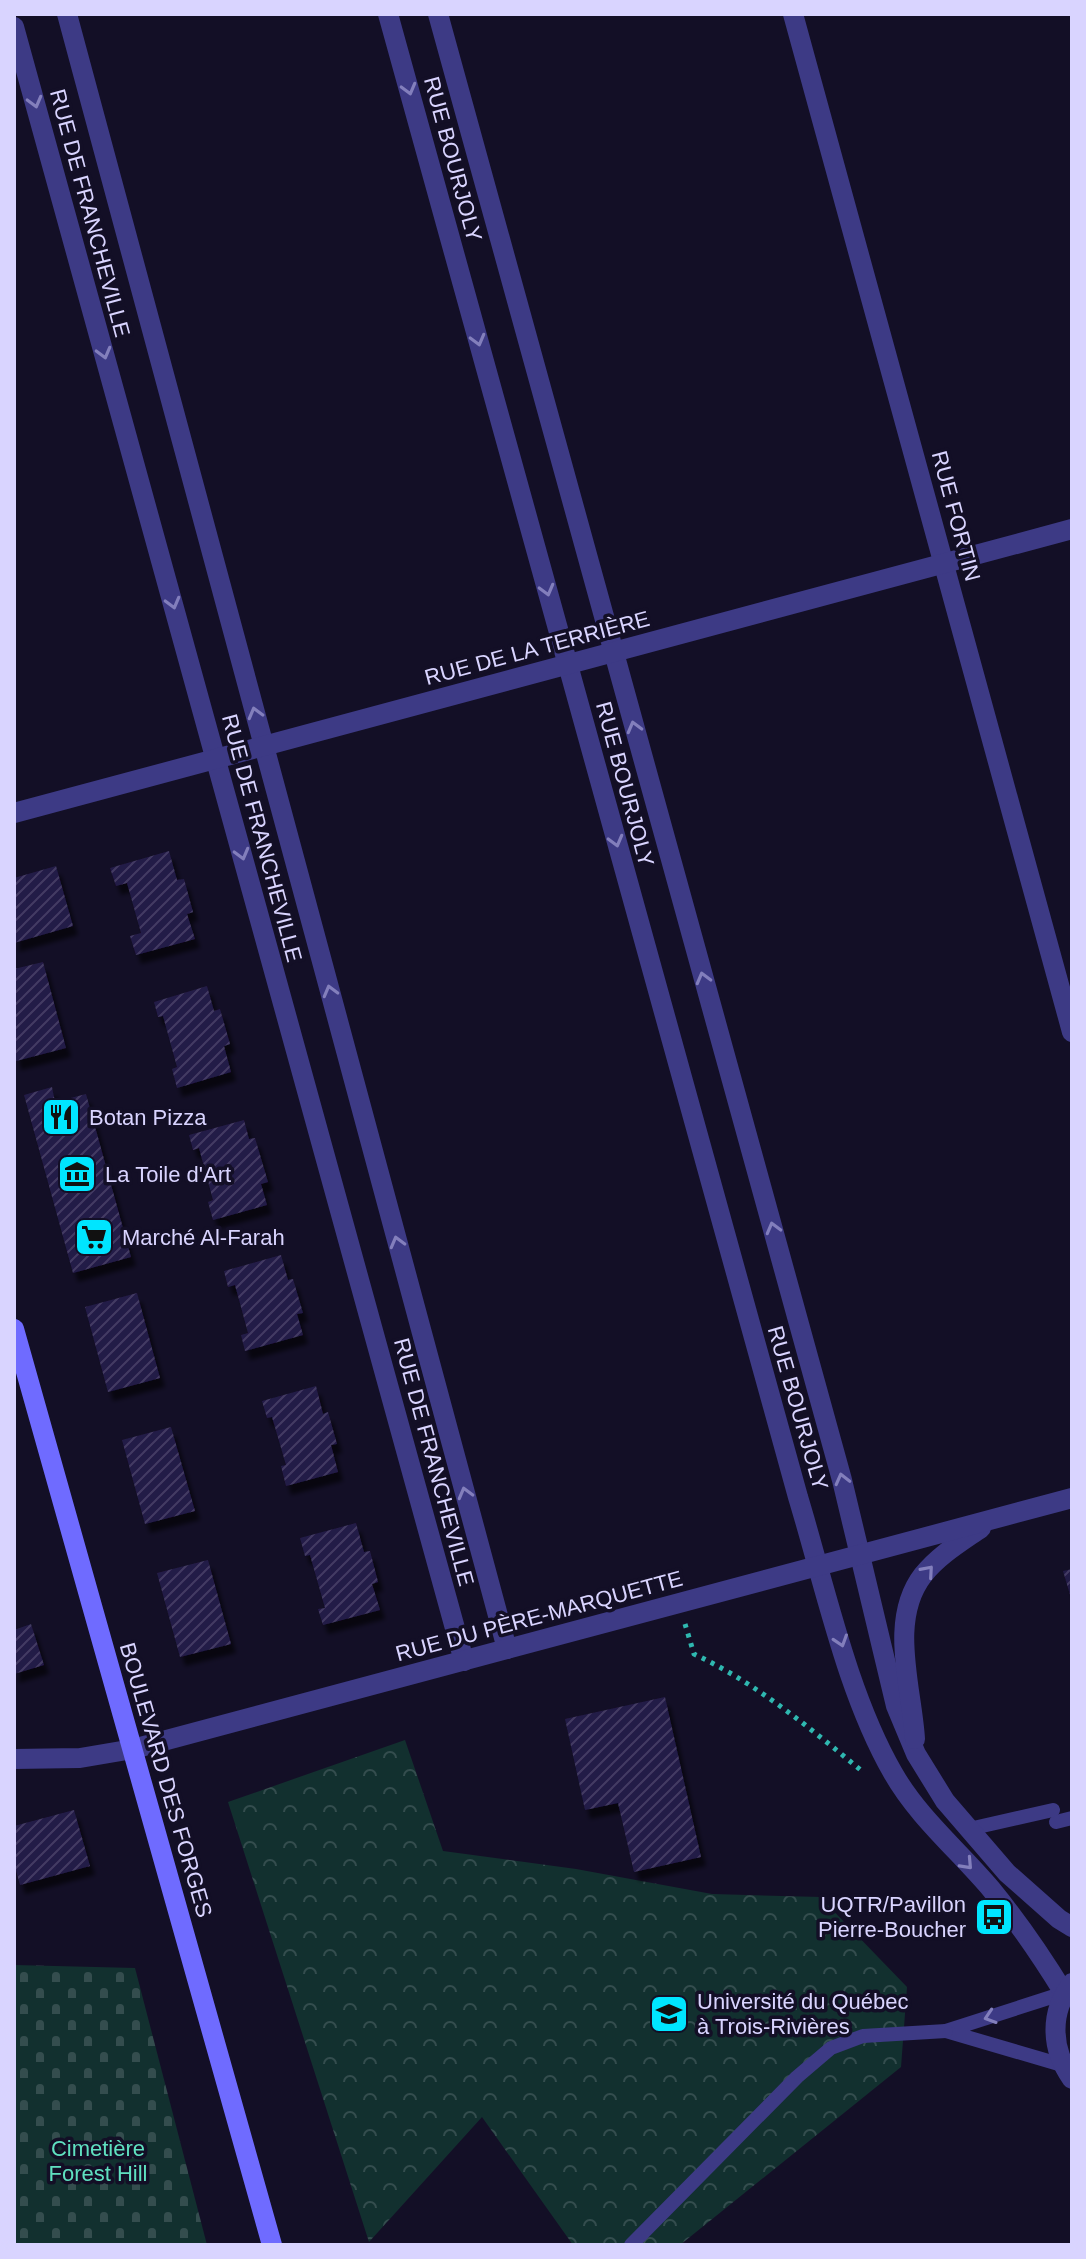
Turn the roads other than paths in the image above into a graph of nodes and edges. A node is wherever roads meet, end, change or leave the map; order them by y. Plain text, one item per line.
1 (67, 14) edge
2 (388, 14) edge
3 (438, 14) edge
4 (793, 14) edge
5 (14, 27) edge
6 (1072, 529) edge
7 (943, 563) junction
8 (614, 652) junction
9 (568, 664) junction
10 (264, 746) junction
11 (215, 759) junction
12 (14, 813) edge
13 (1072, 1032) edge
14 (14, 1329) edge
15 (1072, 1498) edge
16 (994, 1519) junction
17 (859, 1555) junction
18 (819, 1566) junction
19 (507, 1649) junction
20 (464, 1661) junction
21 (133, 1749) junction
22 (916, 1754) junction
23 (14, 1759) edge
24 (1072, 1818) edge
25 (969, 1829) junction
26 (1072, 1927) edge
27 (1068, 1988) edge
28 (946, 2031) junction
29 (1067, 2072) edge
30 (272, 2245) edge
31 (631, 2245) edge

10 -> 1 street, RUE DE FRANCHEVILLE
2 -> 9 street, RUE BOURJOLY
3 - 8 street, RUE BOURJOLY
4 - 7 street, RUE FORTIN
5 -> 11 street, RUE DE FRANCHEVILLE
6 - 7 street, RUE DE LA TERRIÈRE
7 - 8 street, RUE DE LA TERRIÈRE
7 - 13 street, RUE FORTIN
8 - 9 street, RUE DE LA TERRIÈRE
17 -> 8 street, RUE BOURJOLY
9 - 10 street, RUE DE LA TERRIÈRE
9 -> 18 street, RUE BOURJOLY
10 - 11 street, RUE DE LA TERRIÈRE
19 -> 10 street, RUE DE FRANCHEVILLE
11 - 12 street, RUE DE LA TERRIÈRE
11 -> 20 street, RUE DE FRANCHEVILLE
14 - 21 main road, BOULEVARD DES FORGES
15 - 16 street, RUE DU PÈRE-MARQUETTE
16 - 17 street, RUE DU PÈRE-MARQUETTE
22 -> 16 street
17 - 18 street, RUE DU PÈRE-MARQUETTE
17 - 22 street, RUE BOURJOLY
18 - 19 street, RUE DU PÈRE-MARQUETTE
18 -> 27 street, RUE BOURJOLY
19 - 20 street, RUE DU PÈRE-MARQUETTE
20 - 21 street, RUE DU PÈRE-MARQUETTE
21 - 23 street, RUE DU PÈRE-MARQUETTE
21 - 30 main road, BOULEVARD DES FORGES
22 - 25 street, RUE BOURJOLY
24 - 25 lane
25 - 26 street, RUE BOURJOLY
27 -> 28 lane
27 - 29 street
28 - 29 lane
28 - 31 lane

